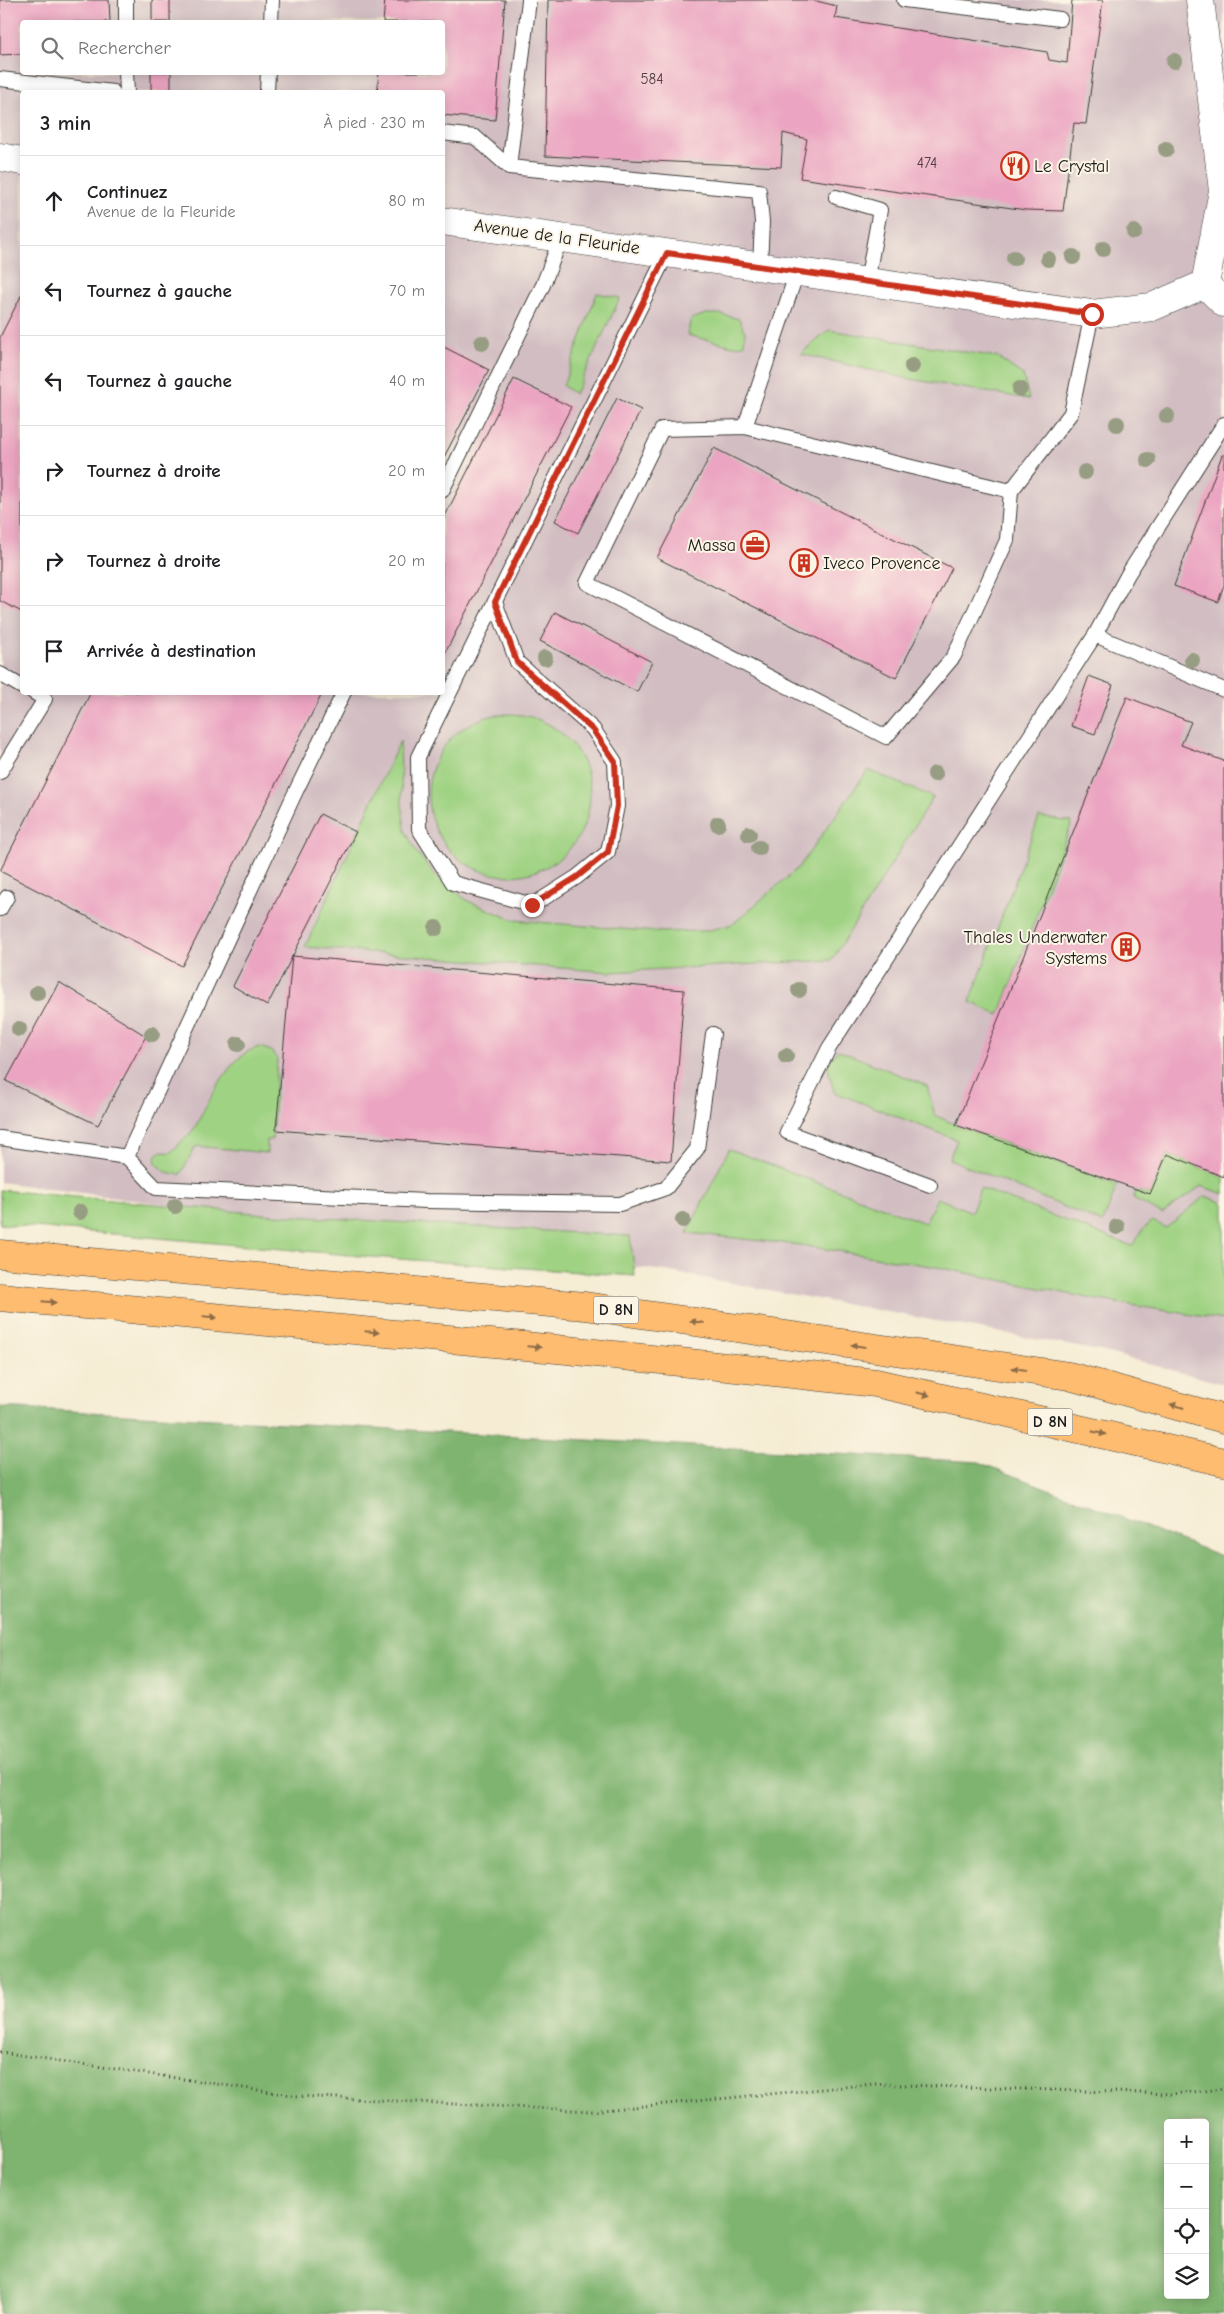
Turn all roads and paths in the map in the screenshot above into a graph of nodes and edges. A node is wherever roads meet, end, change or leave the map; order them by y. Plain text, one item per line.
1 (126, 0) edge
2 (272, 0) edge
3 (529, 0) edge
4 (904, 0) edge
5 (1200, 0) edge
6 (1060, 19) dead end
7 (126, 20) edge
8 (271, 20) edge
9 (126, 75) edge
10 (268, 75) edge
11 (0, 79) edge
12 (96, 90) edge
13 (127, 90) edge
14 (267, 90) edge
15 (445, 133) edge
16 (0, 157) edge
17 (20, 160) edge
18 (509, 167) junction
19 (836, 197) dead end
20 (445, 221) edge
21 (561, 238) junction
22 (667, 253) junction
23 (760, 266) junction
24 (797, 272) junction
25 (867, 282) junction
26 (1205, 284) junction
27 (1224, 303) edge
28 (1092, 314) junction
29 (1224, 424) edge
30 (745, 427) junction
31 (445, 485) edge
32 (1011, 491) junction
33 (495, 602) junction
34 (1095, 635) junction
35 (0, 674) edge
36 (20, 686) edge
37 (1224, 690) edge
38 (38, 695) edge
39 (343, 695) edge
40 (0, 772) edge
41 (713, 1034) dead end
42 (0, 1138) edge
43 (127, 1157) junction
44 (930, 1185) dead end
45 (0, 1254) edge
46 (0, 1297) edge
47 (1224, 1419) edge
48 (1224, 1462) edge
49 (0, 2052) edge
50 (1224, 2089) edge

1 - 7 lane
2 - 8 lane
3 - 18 lane
4 - 6 lane
5 - 26 street
9 - 13 lane
10 - 14 lane
11 - 12 lane
15 - 18 lane
16 - 17 street
18 - 23 lane
19 - 25 lane
20 - 21 street, Avenue de la Fleuride
21 - 22 street, Avenue de la Fleuride
21 - 31 lane
22 - 23 street, Avenue de la Fleuride
22 - 33 lane
23 - 24 street, Avenue de la Fleuride
24 - 25 street, Avenue de la Fleuride
24 - 30 lane
25 - 28 street, Avenue de la Fleuride
26 - 27 street
26 - 28 street, Avenue de la Fleuride
28 - 32 lane
29 - 34 lane
30 - 32 lane
30 - 32 lane
33 - 33 lane
34 - 37 lane
34 - 44 lane
35 - 36 lane
38 - 40 lane
39 - 43 lane
41 - 43 lane
42 - 43 lane
47 -> 45 main road, D 8N
46 -> 48 main road, D 8N
49 - 50 path

